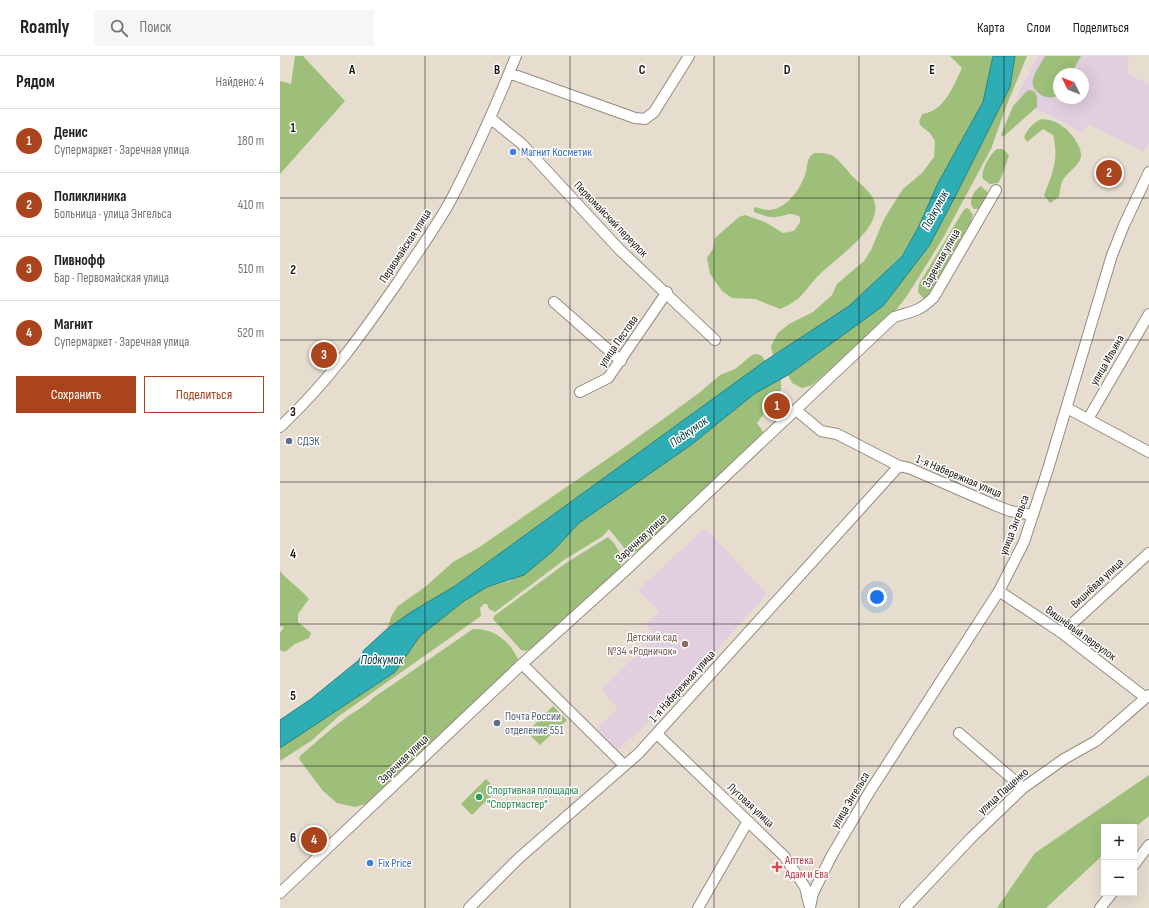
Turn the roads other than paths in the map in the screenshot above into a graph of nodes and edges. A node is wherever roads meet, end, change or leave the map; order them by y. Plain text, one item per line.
1 (516, 56) edge
2 (689, 56) edge
3 (509, 73) junction
4 (490, 118) junction
5 (1149, 172) edge
6 (996, 190) dead end
7 (667, 292) junction
8 (554, 302) dead end
9 (1149, 314) edge
10 (715, 340) dead end
11 (621, 361) junction
12 (580, 392) dead end
13 (1066, 408) junction
14 (796, 410) junction
15 (1088, 419) junction
16 (280, 427) edge
17 (1148, 448) edge
18 (899, 466) junction
19 (1033, 515) junction
20 (1149, 553) edge
21 (999, 591) junction
22 (1062, 633) junction
23 (522, 664) junction
24 (1148, 696) edge
25 (959, 733) dead end
26 (657, 734) junction
27 (624, 765) junction
28 (1023, 788) junction
29 (748, 821) junction
30 (1149, 845) edge
31 (1137, 861) edge
32 (821, 875) junction
33 (802, 882) junction
34 (280, 893) edge
35 (1110, 896) edge
36 (810, 907) edge
37 (469, 908) edge
38 (698, 908) edge
39 (905, 908) edge
40 (1100, 908) edge

1 - 3 street, Первомайская улица
2 - 3 street
3 - 4 street, Первомайская улица
4 - 7 street, Первомайский переулок
4 - 16 street, Первомайская улица
5 - 13 street, улица Энгельса
6 - 14 street, Заречная улица
7 - 10 street, Первомайский переулок
7 - 11 street, улица Пестова
8 - 11 street
9 - 15 street, улица Ильина
11 - 12 street, улица Пестова
13 - 15 street
13 - 19 street, улица Энгельса
14 - 18 street, 1-я Набережная улица
14 - 23 street, Заречная улица
15 - 17 street
18 - 19 street, 1-я Набережная улица
18 - 26 street, 1-я Набережная улица
19 - 21 street, улица Энгельса
20 - 22 street, Вишнёвая улица
21 - 22 street, Вишнёвый переулок
21 - 32 street, улица Энгельса
22 - 24 street, Вишнёвый переулок
23 - 27 street
23 - 34 street, Заречная улица
24 - 28 street, улица Пащенко
25 - 28 street
26 - 27 street, 1-я Набережная улица
26 - 29 street, Луговая улица
27 - 37 street, 1-я Набережная улица
28 - 39 street, улица Пащенко
29 - 33 street, Луговая улица
29 - 38 street
30 - 31 street
32 - 33 street
32 - 36 street, улица Энгельса
33 - 36 street, Луговая улица
35 - 40 street

